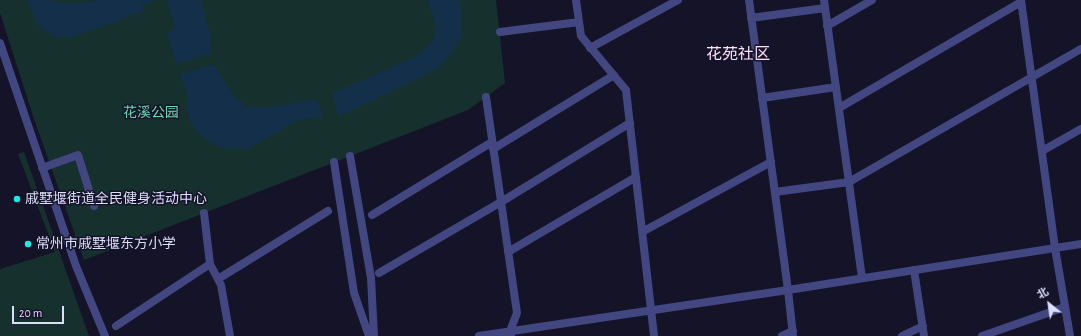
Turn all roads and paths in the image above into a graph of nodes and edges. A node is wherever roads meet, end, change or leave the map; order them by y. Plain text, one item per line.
1 (576, 0) edge
2 (678, 0) edge
3 (749, 0) edge
4 (872, 0) edge
5 (1021, 1) edge
6 (824, 4) edge
7 (751, 18) junction
8 (579, 22) junction
9 (827, 26) junction
10 (500, 32) dead end
11 (0, 43) edge
12 (590, 48) junction
13 (1081, 49) edge
14 (614, 75) junction
15 (1031, 76) junction
16 (836, 87) junction
17 (486, 97) dead end
18 (762, 98) junction
19 (839, 108) junction
20 (630, 123) junction
21 (1081, 129) edge
22 (493, 145) junction
23 (1042, 151) junction
24 (350, 156) dead end
25 (334, 162) dead end
26 (771, 162) junction
27 (42, 168) junction
28 (636, 177) junction
29 (849, 182) junction
30 (775, 192) junction
31 (501, 202) junction
32 (94, 206) dead end
33 (328, 211) dead end
34 (204, 213) dead end
35 (372, 215) dead end
36 (642, 232) junction
37 (1081, 244) edge
38 (1055, 248) junction
39 (508, 252) junction
40 (210, 264) junction
41 (914, 270) junction
42 (379, 273) dead end
43 (862, 278) junction
44 (218, 279) junction
45 (788, 290) junction
46 (1065, 307) junction
47 (650, 310) junction
48 (116, 326) dead end
49 (923, 326) junction
50 (793, 333) edge
51 (510, 334) edge
52 (105, 336) edge
53 (230, 336) edge
54 (369, 336) edge
55 (374, 336) edge
56 (479, 336) edge
57 (654, 336) edge
58 (782, 336) edge
59 (902, 336) edge
60 (924, 336) edge
61 (982, 336) edge
62 (1070, 336) edge

1 - 8 street
2 - 12 street
3 - 7 street
4 - 9 street
5 - 15 street
5 - 19 street
6 - 7 street
6 - 9 street
7 - 18 street
8 - 10 street
8 - 12 street
9 - 16 street
11 - 27 street
12 - 14 street
13 - 15 street
14 - 20 street
14 - 22 street
15 - 23 street
15 - 29 street
16 - 18 street
16 - 19 street
17 - 22 street
18 - 26 street
19 - 29 street
20 - 28 street
20 - 31 street
21 - 23 street
22 - 31 street
22 - 35 street
23 - 38 street
24 - 55 street
25 - 54 street
26 - 30 street
26 - 36 street
27 - 32 street
27 - 52 street
28 - 36 street
28 - 39 street
29 - 30 street
29 - 43 street
30 - 45 street
31 - 39 street
31 - 42 street
33 - 44 street
34 - 40 street
36 - 47 street
37 - 38 street
38 - 41 street
38 - 46 street
39 - 51 street
40 - 44 street
40 - 48 street
41 - 43 street
41 - 49 street
43 - 45 street
44 - 53 street
45 - 47 street
45 - 50 street
46 - 61 street
46 - 62 street
47 - 51 street
47 - 57 street
49 - 59 street
49 - 60 street
50 - 58 street
51 - 56 street

